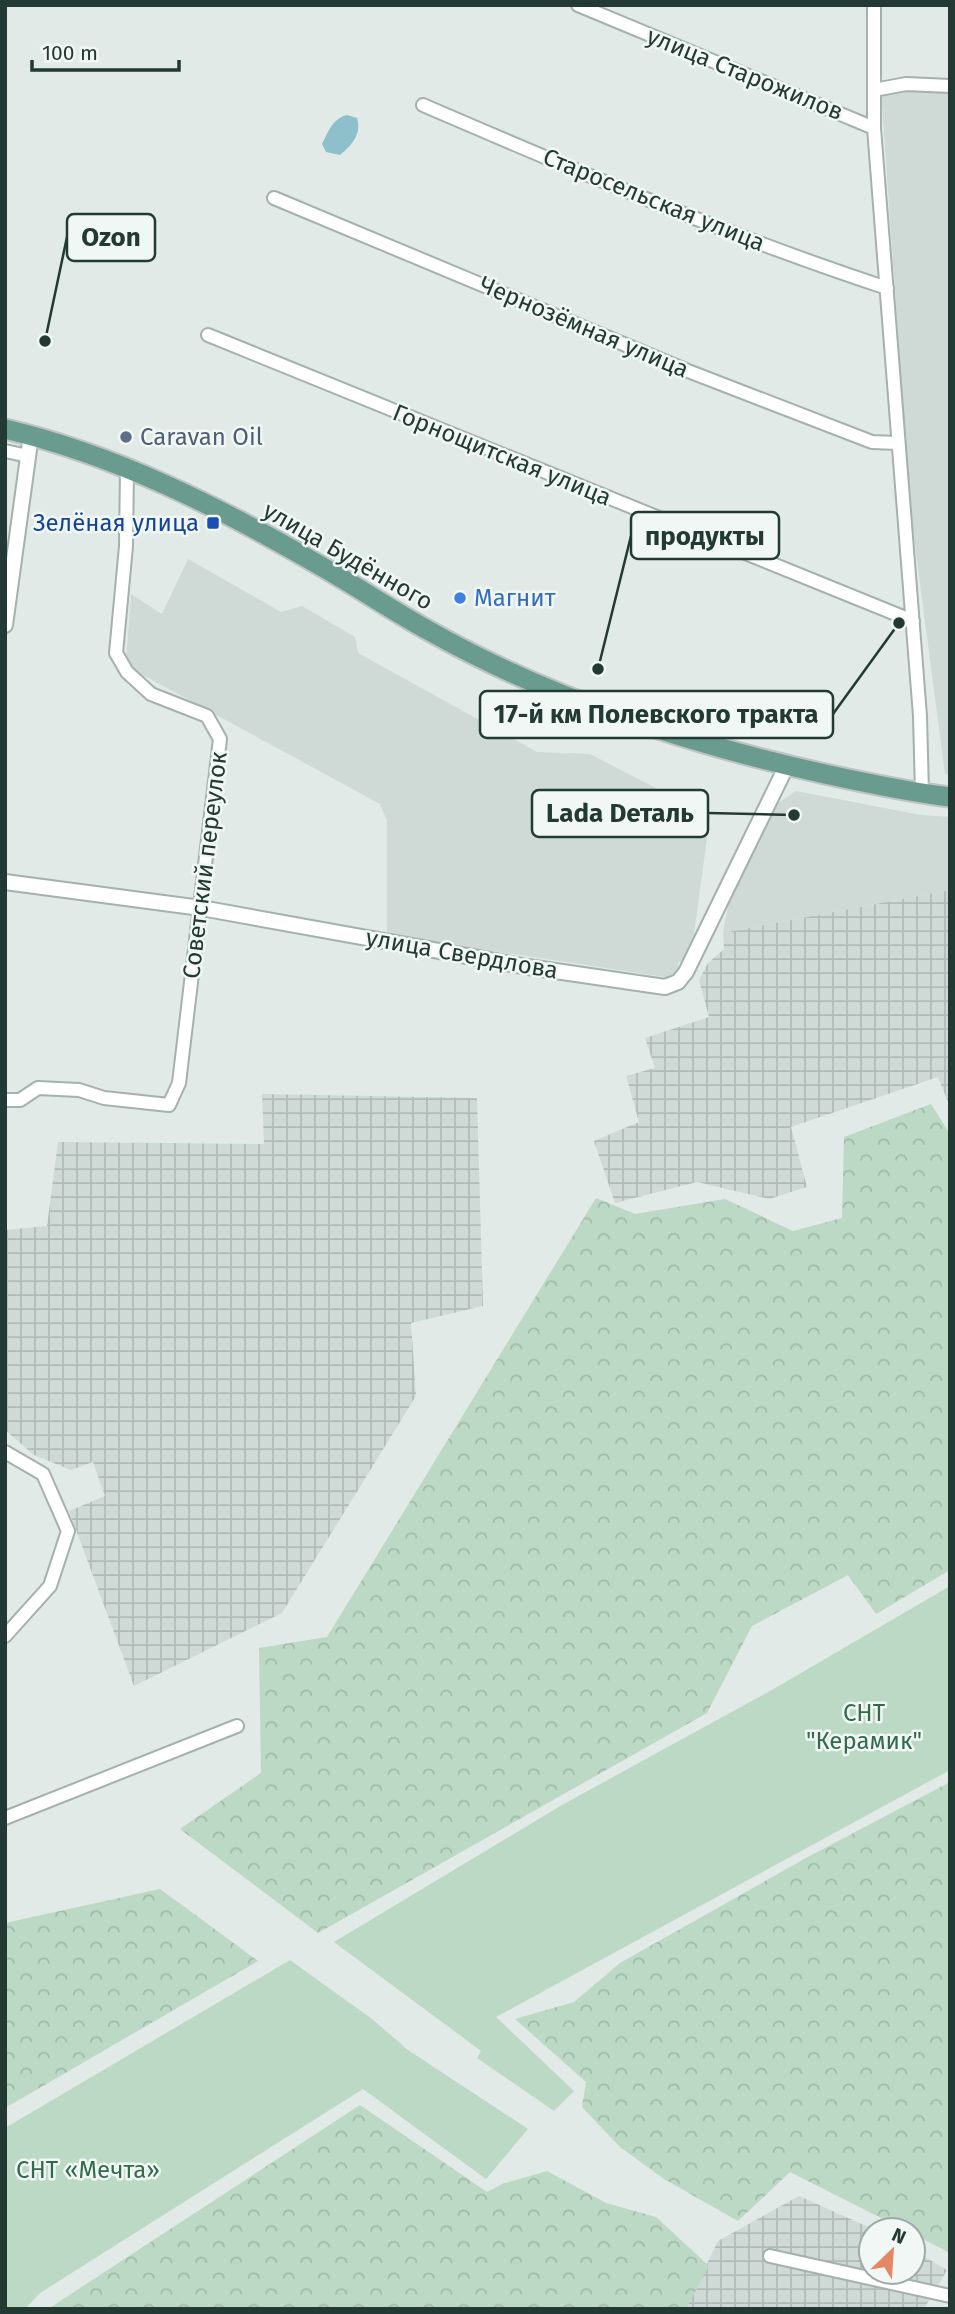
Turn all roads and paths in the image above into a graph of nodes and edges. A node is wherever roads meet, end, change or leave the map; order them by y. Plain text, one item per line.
1 (578, 5) edge
2 (874, 5) edge
3 (950, 86) edge
4 (874, 90) junction
5 (423, 104) dead end
6 (874, 128) junction
7 (274, 198) dead end
8 (887, 288) junction
9 (208, 335) dead end
10 (5, 429) edge
11 (31, 435) junction
12 (897, 443) junction
13 (5, 450) edge
14 (28, 456) junction
15 (127, 468) junction
16 (913, 621) junction
17 (5, 625) edge
18 (787, 765) junction
19 (922, 793) junction
20 (950, 797) edge
21 (5, 882) edge
22 (201, 908) junction
23 (5, 1100) edge
24 (5, 1452) edge
25 (5, 1636) edge
26 (237, 1726) dead end
27 (5, 1818) edge
28 (770, 2256) dead end
29 (950, 2296) edge
30 (950, 2304) edge
31 (946, 2309) edge

1 - 6 street, улица Старожилов
2 - 4 street
3 - 4 street
4 - 6 street
5 - 8 street, Старосельская улица
6 - 8 street
7 - 12 street, Чернозёмная улица
8 - 12 street
9 - 16 street, Горнощитская улица
10 - 11 main road, улица Будённого
11 - 14 street
11 - 15 main road, улица Будённого
12 - 16 street
13 - 14 street
14 - 17 street
15 - 18 main road, улица Будённого
15 - 22 street, Советский переулок
16 - 19 street
18 - 19 main road, улица Будённого
18 - 22 street, улица Свердлова
19 - 20 main road, улица Будённого
21 - 22 street, улица Свердлова
22 - 23 street, Советский переулок
24 - 25 street
26 - 27 street
28 - 29 street
30 - 31 street

